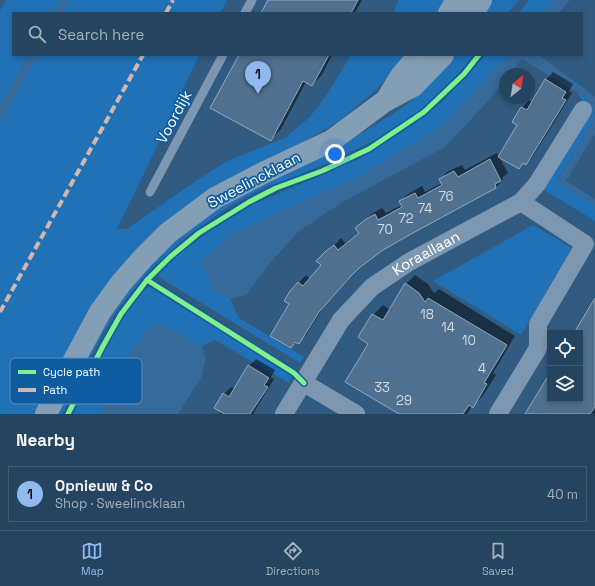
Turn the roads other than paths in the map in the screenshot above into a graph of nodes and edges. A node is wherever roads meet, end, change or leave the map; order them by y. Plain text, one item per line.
1 (252, 0) edge
2 (456, 0) edge
3 (481, 0) edge
4 (246, 12) edge
5 (450, 12) edge
6 (474, 12) edge
7 (222, 56) edge
8 (418, 56) edge
9 (442, 56) edge
10 (385, 101) junction
11 (583, 110) dead end
12 (150, 192) dead end
13 (521, 202) junction
14 (75, 358) edge
15 (304, 382) junction
16 (51, 404) edge
17 (46, 414) edge
18 (284, 414) edge
19 (356, 414) edge
20 (498, 414) edge

1 - 4 lane
2 - 5 main road
3 - 6 main road
7 - 12 lane, Voordijk
8 - 10 main road, Sweelincklaan
9 - 10 main road, Sweelincklaan
10 - 14 main road, Sweelincklaan
11 - 13 street, Koraallaan
13 - 15 street, Koraallaan
13 - 20 street
15 - 18 street, Koraallaan
15 - 19 street
16 - 17 main road, Sweelincklaan

